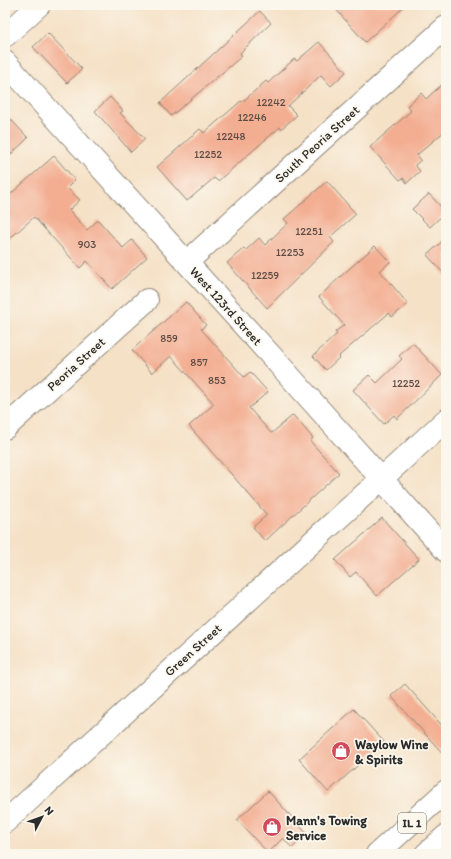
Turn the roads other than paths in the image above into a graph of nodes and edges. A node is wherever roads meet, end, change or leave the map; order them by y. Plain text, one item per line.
1 (38, 5) edge
2 (446, 27) edge
3 (5, 36) edge
4 (5, 62) edge
5 (187, 262) junction
6 (147, 300) dead end
7 (446, 420) edge
8 (5, 428) edge
9 (382, 478) junction
10 (446, 551) edge
11 (446, 791) edge
12 (5, 822) edge
13 (446, 836) edge
14 (377, 854) edge
15 (426, 854) edge

1 - 3 street
2 - 5 street, South Peoria Street
4 - 5 street, West 123rd Street
5 - 9 street, West 123rd Street
6 - 8 street, Peoria Street
7 - 9 street, Green Street
9 - 10 street, West 123rd Street
9 - 12 street, Green Street
11 - 14 street, IL 1
13 - 15 street, IL 1

